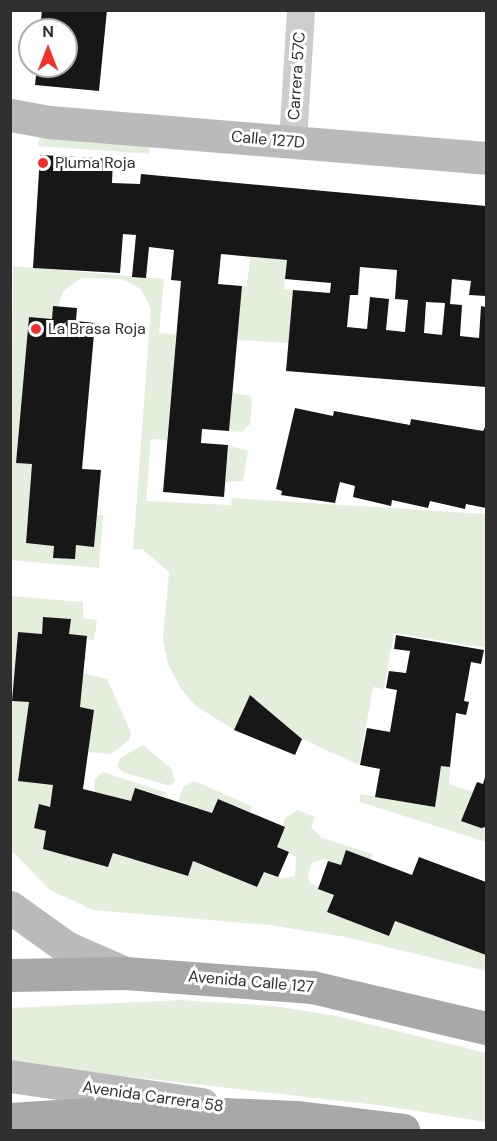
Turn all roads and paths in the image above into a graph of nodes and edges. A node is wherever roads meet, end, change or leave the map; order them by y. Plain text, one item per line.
1 (301, 10) edge
2 (10, 115) edge
3 (49, 122) junction
4 (10, 138) edge
5 (293, 142) junction
6 (486, 158) edge
7 (10, 907) edge
8 (125, 973) junction
9 (10, 975) edge
10 (486, 1028) edge
11 (10, 1076) edge
12 (296, 1117) junction
13 (10, 1119) edge
14 (402, 1131) edge

1 - 5 street, Carrera 57C
2 - 3 street, Calle 127D
3 - 4 street, Calle 127D
3 - 5 street, Calle 127D
5 - 6 street, Calle 127D
7 - 8 street
8 - 9 main road, Avenida Calle 127
8 - 10 main road, Avenida Calle 127
11 - 12 street, Avenida Carrera 58
12 - 13 main road
12 - 14 main road

